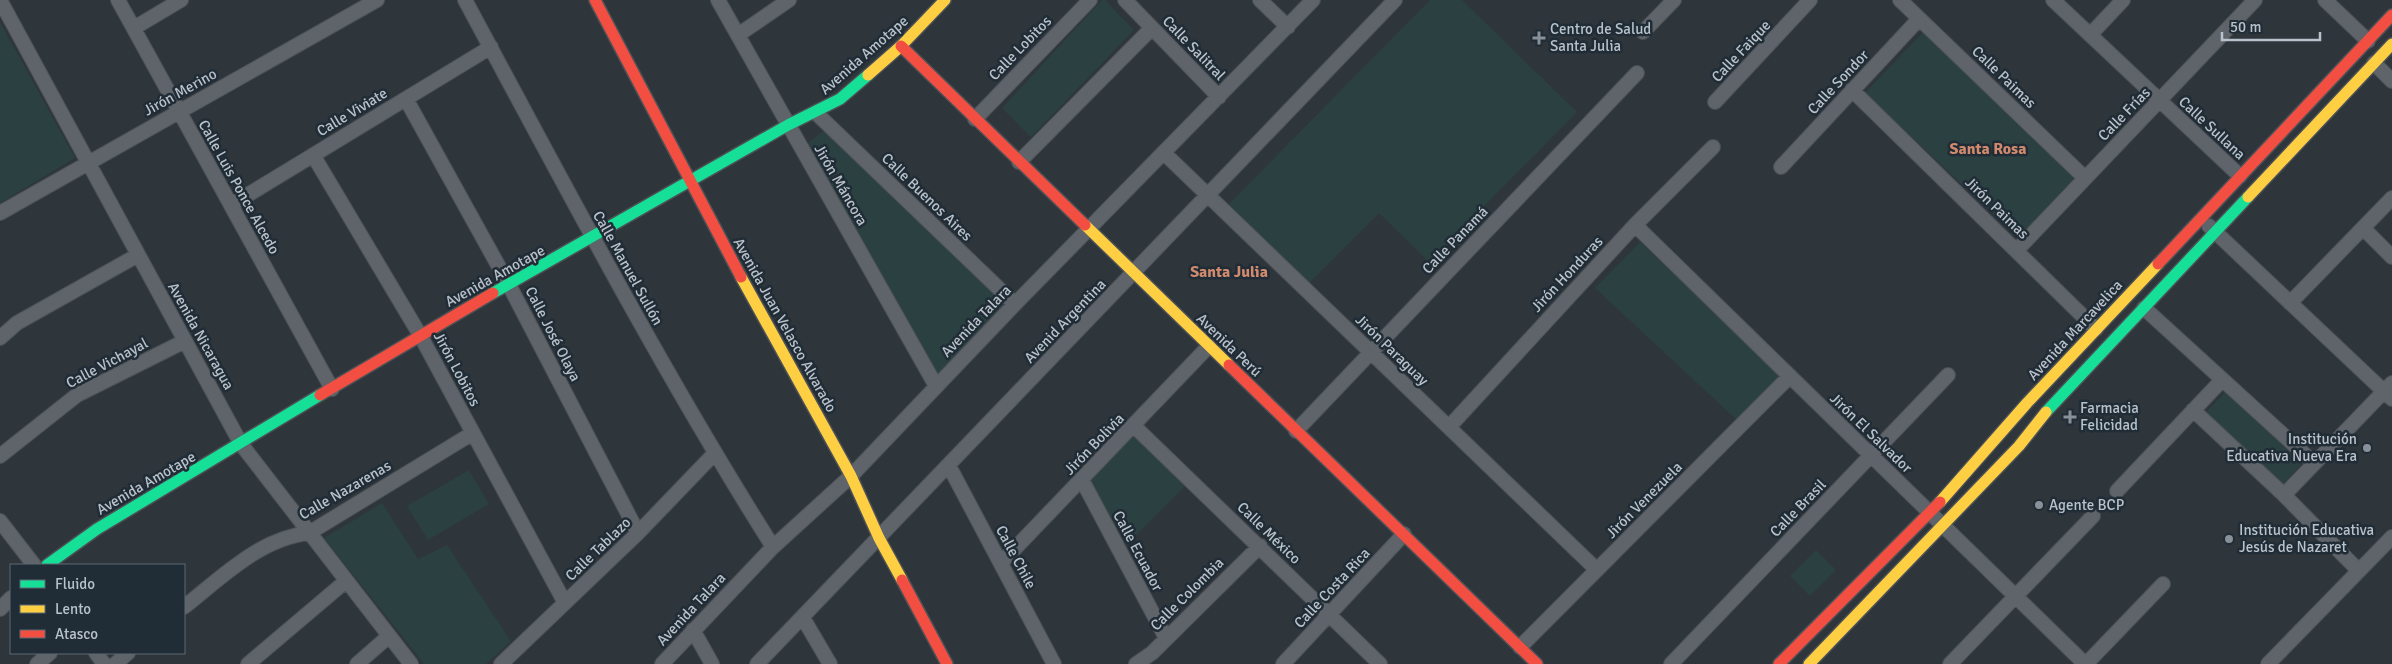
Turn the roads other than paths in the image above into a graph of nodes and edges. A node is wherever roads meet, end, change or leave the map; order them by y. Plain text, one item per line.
1 (0, 0) edge
2 (118, 0) edge
3 (181, 0) edge
4 (377, 0) edge
5 (465, 0) edge
6 (595, 0) edge
7 (718, 0) edge
8 (789, 0) edge
9 (945, 0) edge
10 (1090, 0) edge
11 (1125, 0) edge
12 (1260, 0) edge
13 (1313, 0) edge
14 (1395, 0) edge
15 (1674, 0) edge
16 (1810, 0) edge
17 (1900, 0) edge
18 (2053, 0) edge
19 (2123, 0) edge
20 (2255, 0) edge
21 (2325, 0) edge
22 (357, 5) edge
23 (2392, 15) edge
24 (1920, 19) junction
25 (1288, 27) junction
26 (134, 28) junction
27 (1152, 28) junction
28 (1643, 32) dead end
29 (738, 35) junction
30 (2090, 35) junction
31 (2368, 41) junction
32 (2392, 44) edge
33 (901, 46) junction
34 (491, 48) junction
35 (2374, 63) junction
36 (1637, 73) dead end
37 (2392, 81) edge
38 (1852, 90) junction
39 (1219, 97) junction
40 (406, 98) junction
41 (2160, 100) junction
42 (1715, 102) dead end
43 (179, 111) junction
44 (816, 113) junction
45 (974, 118) junction
46 (788, 125) junction
47 (1713, 147) dead end
48 (1164, 154) junction
49 (313, 155) junction
50 (88, 162) junction
51 (1019, 162) junction
52 (1781, 167) dead end
53 (2240, 176) junction
54 (2086, 178) junction
55 (690, 183) junction
56 (1208, 196) junction
57 (2392, 198) edge
58 (231, 204) junction
59 (0, 214) edge
60 (2201, 218) junction
61 (1635, 225) junction
62 (2363, 228) junction
63 (1089, 230) junction
64 (2216, 231) junction
65 (592, 238) junction
66 (2017, 250) junction
67 (138, 255) junction
68 (2392, 257) edge
69 (1134, 273) junction
70 (510, 285) junction
71 (2290, 302) junction
72 (1015, 304) junction
73 (2144, 308) junction
74 (2096, 329) junction
75 (420, 335) junction
76 (0, 338) edge
77 (185, 341) junction
78 (1209, 346) junction
79 (1371, 352) junction
80 (1948, 375) dead end
81 (1790, 376) junction
82 (2222, 380) junction
83 (936, 386) junction
84 (332, 389) junction
85 (2389, 391) edge
86 (2027, 403) junction
87 (2193, 410) junction
88 (2041, 417) junction
89 (1134, 426) junction
90 (1449, 427) junction
91 (1296, 430) junction
92 (2004, 431) junction
93 (472, 433) junction
94 (241, 444) junction
95 (2019, 446) junction
96 (714, 454) junction
97 (0, 456) edge
98 (1871, 456) junction
99 (2314, 463) junction
100 (949, 466) junction
101 (851, 476) junction
102 (1082, 480) junction
103 (2117, 491) dead end
104 (2284, 495) junction
105 (1929, 512) junction
106 (2093, 516) dead end
107 (0, 521) edge
108 (1943, 526) junction
109 (309, 533) junction
110 (638, 533) junction
111 (1404, 534) junction
112 (2392, 537) edge
113 (879, 538) junction
114 (772, 546) junction
115 (1260, 546) junction
116 (1001, 563) junction
117 (33, 564) edge
118 (48, 564) edge
119 (1597, 570) junction
120 (2359, 571) junction
121 (346, 581) junction
122 (2163, 584) dead end
123 (2015, 596) junction
124 (10, 599) edge
125 (565, 603) junction
126 (185, 606) edge
127 (0, 609) edge
128 (1330, 615) junction
129 (803, 618) junction
130 (693, 630) junction
131 (389, 636) junction
132 (1166, 638) junction
133 (1520, 647) junction
134 (49, 654) edge
135 (127, 654) edge
136 (37, 664) edge
137 (115, 664) edge
138 (248, 664) edge
139 (357, 664) edge
140 (411, 664) edge
141 (501, 664) edge
142 (662, 664) edge
143 (712, 664) edge
144 (757, 664) edge
145 (830, 664) edge
146 (947, 664) edge
147 (1054, 664) edge
148 (1136, 664) edge
149 (1283, 664) edge
150 (1380, 664) edge
151 (1537, 664) edge
152 (1671, 664) edge
153 (1779, 664) edge
154 (1809, 664) edge
155 (1950, 664) edge
156 (2085, 664) edge
157 (2268, 664) edge

1 - 50 street, Avenida Nicaragua
2 - 26 street, Calle Luis Ponce Alcedo
3 - 26 street
4 - 22 street, Jirón Merino
5 - 34 street, Calle Manuel Sullón
6 - 55 street, Avenida Juan Velasco Alvarado
7 - 29 street, Jirón Máncora
8 - 29 street
9 - 33 street, Avenida Amotape
10 - 45 street, Calle Lobitos
11 - 27 street, Calle Salitral
12 - 25 street
13 - 25 street, Avenida Talara
14 - 56 street, Avenid Argentina
15 - 28 street
16 - 42 street, Calle Faique
17 - 24 street, Calle Paimas
18 - 30 street, Calle Sullana
19 - 30 street
20 - 41 street, Calle Frías
21 - 31 street
22 - 43 street, Jirón Merino
23 - 31 street, Avenida Marcavelica
24 - 38 street, Calle Sondor
24 - 54 street, Calle Paimas
25 - 39 street, Avenida Talara
26 - 43 street, Calle Luis Ponce Alcedo
27 - 39 street, Calle Salitral
27 - 51 street
29 - 46 street, Jirón Máncora
30 - 41 street, Calle Sullana
31 - 53 street, Avenida Marcavelica
32 - 35 street
33 - 44 street, Avenida Amotape
33 - 45 street, Avenida Perú
34 - 40 street, Calle Viviate
34 - 65 street, Calle Manuel Sullón
35 - 37 street
35 - 64 street
36 - 79 street, Calle Panamá
38 - 52 street, Calle Sondor
38 - 66 street, Jirón Paimas
39 - 48 street, Avenida Talara
40 - 49 street, Calle Viviate
40 - 70 street, Calle José Olaya
41 - 53 street, Calle Sullana
41 - 54 street, Calle Frías
43 - 50 street, Jirón Merino
43 - 58 street, Calle Luis Ponce Alcedo
44 - 46 street, Avenida Amotape
44 - 72 street, Calle Buenos Aires
45 - 51 street, Avenida Perú
46 - 55 street, Avenida Amotape
46 - 83 street, Jirón Máncora
47 - 61 street, Jirón Honduras
48 - 56 street, Jirón Paraguay
48 - 63 street, Avenida Talara
49 - 58 street, Calle Viviate
49 - 75 street, Jirón Lobitos
50 - 59 street, Jirón Merino
50 - 67 street, Avenida Nicaragua
51 - 63 street, Avenida Perú
53 - 60 street, Avenida Marcavelica
54 - 66 street, Calle Frías
55 - 65 street, Avenida Amotape
55 - 101 street, Avenida Juan Velasco Alvarado
56 - 69 street, Avenid Argentina
56 - 79 street, Jirón Paraguay
57 - 62 street
58 - 84 street, Calle Luis Ponce Alcedo
60 - 64 street
60 - 74 street, Avenida Marcavelica
61 - 81 street, Jirón El Salvador
61 - 90 street, Jirón Honduras
62 - 68 street
62 - 71 street
63 - 69 street, Avenida Perú
63 - 72 street, Avenida Talara
64 - 71 street
64 - 73 street
65 - 70 street, Avenida Amotape
65 - 96 street, Calle Manuel Sullón
66 - 74 street, Jirón Paimas
67 - 76 street
67 - 77 street, Avenida Nicaragua
69 - 78 street, Avenida Perú
69 - 100 street, Avenid Argentina
70 - 75 street, Avenida Amotape
70 - 110 street, Calle José Olaya
71 - 85 street
72 - 83 street, Avenida Talara
73 - 82 street
73 - 88 street
74 - 86 street, Avenida Marcavelica
75 - 84 street, Avenida Amotape
75 - 93 street, Jirón Lobitos
77 - 94 street, Avenida Nicaragua
77 - 97 street, Calle Vichayal
78 - 89 street, Jirón Bolivia
78 - 91 street, Avenida Perú
79 - 90 street, Jirón Paraguay
79 - 91 street, Calle Panamá
80 - 98 street, Calle Brasil
81 - 98 street, Jirón El Salvador
81 - 119 street, Jirón Venezuela
82 - 87 street
82 - 99 street
83 - 101 street, Avenida Talara
84 - 94 street, Avenida Amotape
85 - 99 street
86 - 88 street
86 - 92 street, Avenida Marcavelica
87 - 103 street
87 - 104 street
88 - 95 street
89 - 102 street, Jirón Bolivia
89 - 115 street, Calle México
90 - 119 street, Jirón Paraguay
91 - 111 street, Avenida Perú
92 - 95 street
92 - 105 street, Avenida Marcavelica
93 - 109 street, Calle Nazarenas
93 - 125 street, Jirón Lobitos
94 - 109 street, Avenida Nicaragua
94 - 118 street, Avenida Amotape
95 - 108 street
96 - 110 street, Calle Tablazo
96 - 114 street, Calle Manuel Sullón
98 - 105 street, Jirón El Salvador
98 - 152 street, Calle Brasil
99 - 104 street
100 - 113 street, Avenid Argentina
100 - 116 street, Calle Chile
101 - 113 street, Avenida Juan Velasco Alvarado
101 - 114 street, Avenida Talara
102 - 116 street, Jirón Bolivia
102 - 132 street, Calle Ecuador
104 - 120 street
105 - 108 street, Jirón El Salvador
105 - 153 street, Avenida Marcavelica
106 - 123 street
107 - 117 street
108 - 123 street, Jirón El Salvador
108 - 154 street
109 - 121 street, Avenida Nicaragua
109 - 126 street, Calle Nazarenas
110 - 125 street, Calle Tablazo
111 - 128 street, Calle Costa Rica
111 - 133 street, Avenida Perú
112 - 120 street
113 - 129 street, Avenid Argentina
113 - 146 street, Avenida Juan Velasco Alvarado
114 - 130 street, Avenida Talara
115 - 128 street, Calle México
115 - 132 street, Calle Colombia
116 - 147 street, Calle Chile
119 - 133 street, Jirón Venezuela
120 - 157 street
121 - 131 street, Avenida Nicaragua
121 - 138 street
122 - 156 street
123 - 155 street
123 - 156 street, Jirón El Salvador
124 - 127 street
125 - 141 street, Calle Tablazo
128 - 149 street, Calle Costa Rica
128 - 150 street, Calle México
129 - 144 street, Avenid Argentina
129 - 145 street
130 - 142 street, Avenida Talara
130 - 143 street
131 - 139 street
131 - 140 street, Avenida Nicaragua
132 - 148 street, Calle Colombia
133 - 151 street, Avenida Perú
134 - 136 street
135 - 137 street

